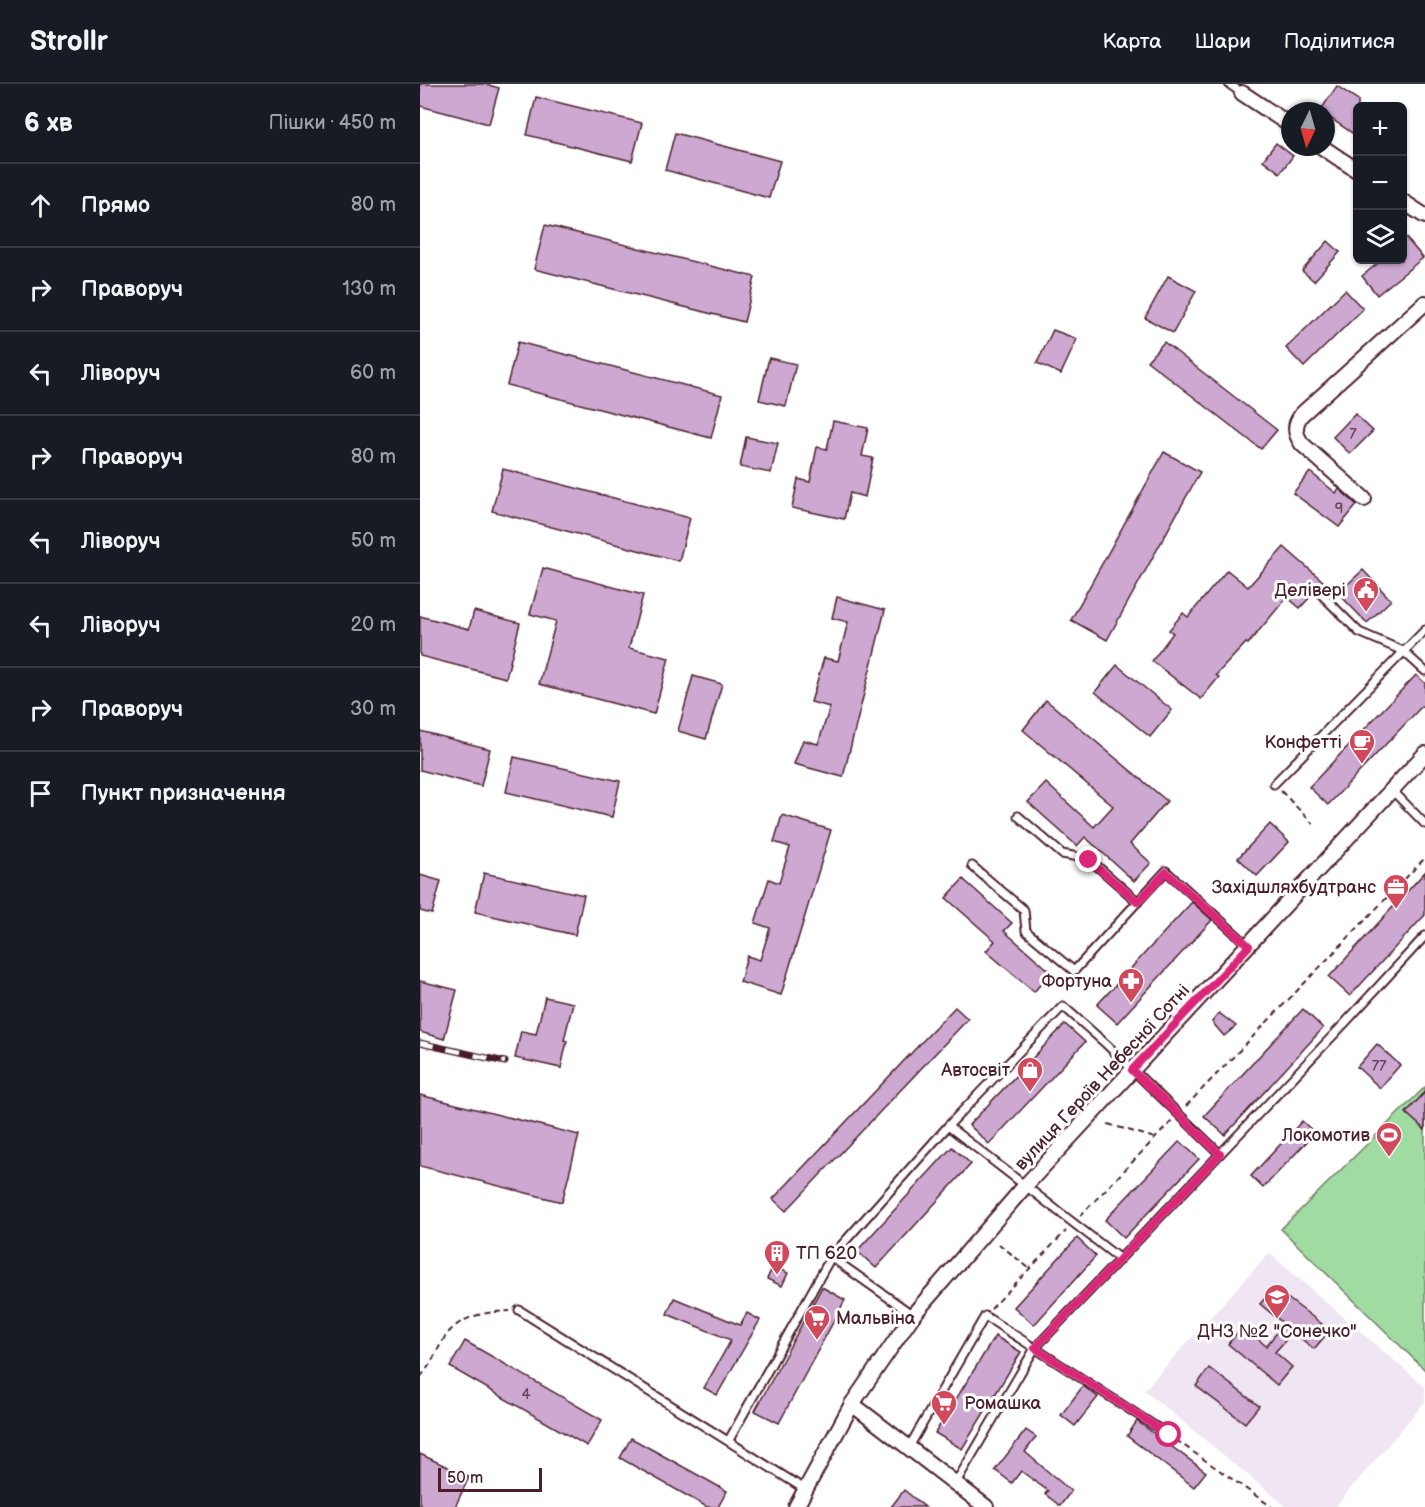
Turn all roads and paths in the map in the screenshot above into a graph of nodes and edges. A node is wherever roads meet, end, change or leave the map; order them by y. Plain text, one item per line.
1 (1229, 84) edge
2 (1242, 93) joint
3 (1281, 119) edge
4 (1335, 156) edge
5 (1353, 168) edge
6 (1407, 204) edge
7 (1425, 216) edge
8 (1425, 303) edge
9 (1364, 500) dead end
10 (1321, 594) dead end
11 (1425, 630) edge
12 (1403, 651) junction
13 (1425, 671) edge
14 (1425, 754) edge
15 (1274, 784) joint
16 (1392, 790) junction
17 (1018, 816) dead end
18 (1313, 824) dead end
19 (1425, 824) edge
20 (1425, 858) edge
21 (972, 866) dead end
22 (1138, 902) junction
23 (1425, 936) edge
24 (1249, 946) junction
25 (1132, 1070) junction
26 (1179, 1114) junction
27 (1108, 1124) dead end
28 (948, 1126) junction
29 (1155, 1138) junction
30 (1220, 1154) junction
31 (1025, 1186) junction
32 (1073, 1223) junction
33 (999, 1244) dead end
34 (831, 1257) junction
35 (1120, 1259) junction
36 (1030, 1269) junction
37 (519, 1310) joint
38 (914, 1315) junction
39 (985, 1316) junction
40 (1035, 1348) junction
41 (420, 1377) edge
42 (852, 1404) junction
43 (1169, 1435) joint
44 (729, 1440) junction
45 (909, 1447) junction
46 (955, 1484) junction
47 (806, 1490) junction
48 (796, 1507) edge
49 (986, 1507) edge
50 (1272, 1507) edge

1 - 2 lane
2 - 3 street
4 - 5 street
6 - 7 street
8 - 9 street
10 - 12 lane
11 - 12 lane
12 - 13 lane
12 - 15 lane
14 - 16 street, вулиця Героїв Небесної Сотні
15 - 18 path
16 - 19 lane
16 - 24 street, вулиця Героїв Небесної Сотні
17 - 22 lane
20 - 26 path
21 - 22 lane
22 - 24 lane
23 - 30 lane
24 - 25 street, вулиця Героїв Небесної Сотні
25 - 26 lane
25 - 28 lane
25 - 31 street, вулиця Героїв Небесної Сотні
26 - 29 path
26 - 30 lane
27 - 29 path
28 - 31 lane
28 - 34 lane
29 - 32 path
30 - 35 lane
31 - 32 lane
31 - 38 street, вулиця Героїв Небесної Сотні
32 - 35 lane
32 - 36 path
33 - 36 path
34 - 38 lane
34 - 44 lane
35 - 40 lane
36 - 39 path
37 - 41 path
37 - 44 lane
38 - 42 street, вулиця Героїв Небесної Сотні
39 - 40 lane
39 - 45 lane
40 - 43 lane
40 - 46 lane
42 - 45 street
42 - 47 street, вулиця Героїв Небесної Сотні
43 - 50 path
44 - 47 lane
45 - 46 street
46 - 49 street
47 - 48 street, вулиця Героїв Небесної Сотні

